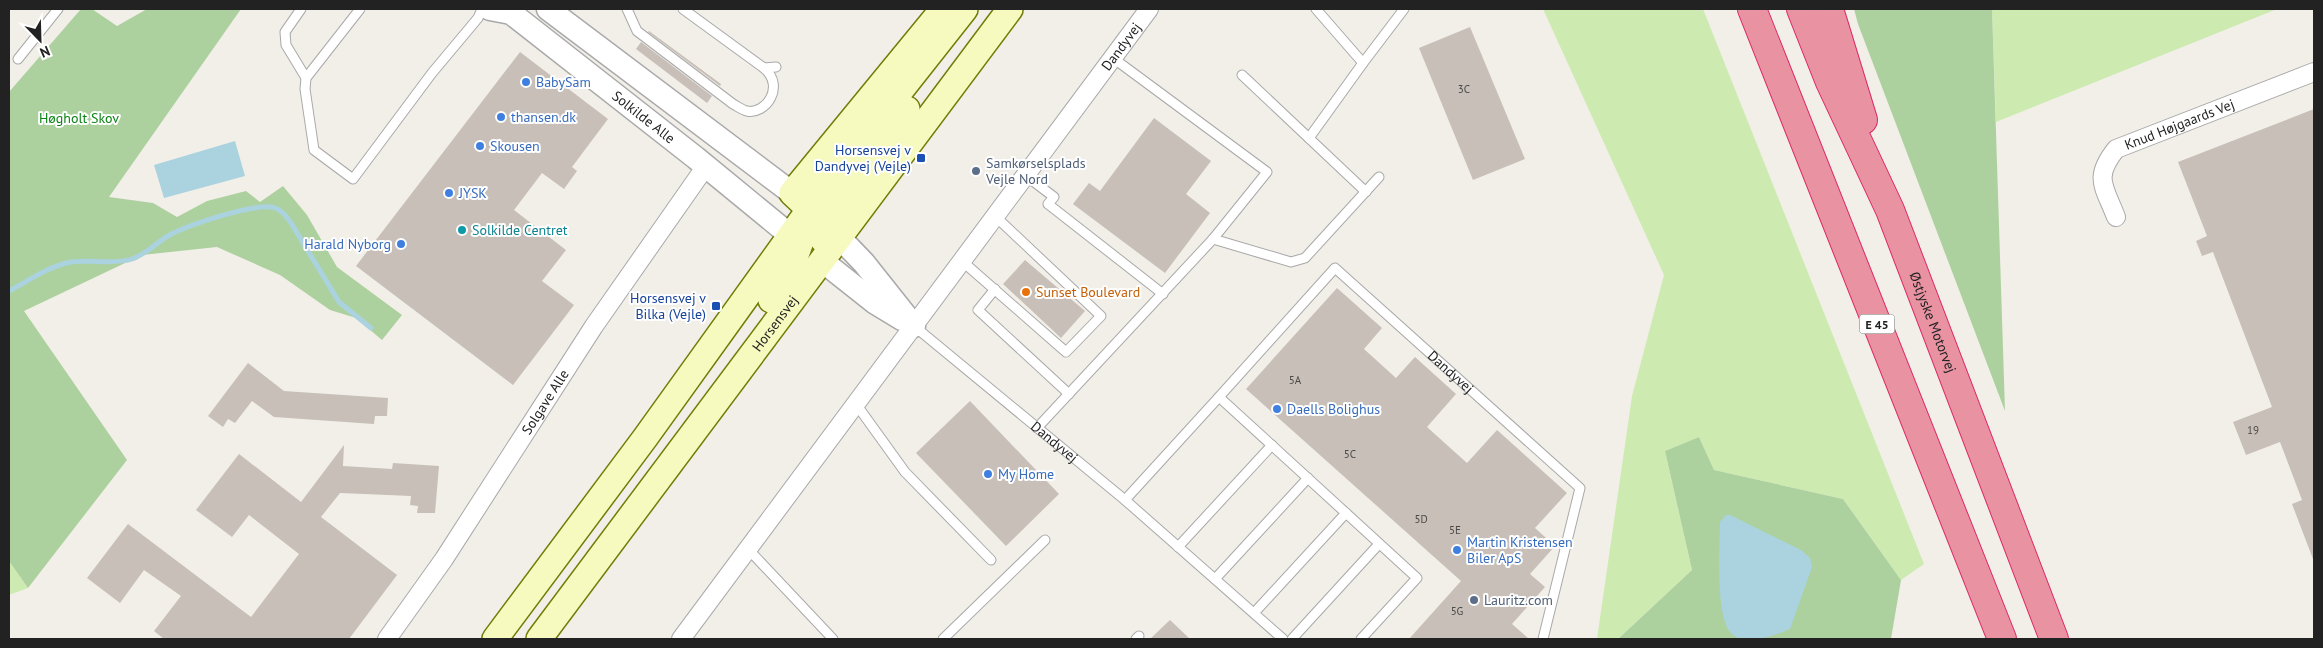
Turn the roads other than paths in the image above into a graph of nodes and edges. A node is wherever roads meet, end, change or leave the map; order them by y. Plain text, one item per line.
1 (58, 9) edge
2 (301, 9) edge
3 (360, 9) edge
4 (482, 9) edge
5 (490, 9) edge
6 (548, 9) edge
7 (627, 9) edge
8 (684, 9) edge
9 (943, 9) edge
10 (965, 9) edge
11 (1010, 9) edge
12 (1149, 9) edge
13 (1316, 9) edge
14 (1404, 9) edge
15 (1752, 9) edge
16 (1801, 9) edge
17 (1828, 9) edge
18 (1113, 58) junction
19 (18, 59) dead end
20 (1362, 63) junction
21 (776, 67) dead end
22 (764, 68) junction
23 (2314, 72) edge
24 (1242, 75) dead end
25 (306, 78) junction
26 (1309, 138) junction
27 (706, 166) junction
28 (1025, 175) junction
29 (1380, 177) dead end
30 (1366, 192) junction
31 (792, 193) junction
32 (1890, 210) junction
33 (995, 216) junction
34 (2116, 217) dead end
35 (825, 223) junction
36 (1213, 239) junction
37 (796, 240) junction
38 (821, 260) junction
39 (962, 261) junction
40 (995, 289) junction
41 (1163, 294) junction
42 (914, 326) junction
43 (1069, 394) junction
44 (1219, 397) junction
45 (856, 404) junction
46 (710, 409) junction
47 (1037, 428) junction
48 (645, 438) junction
49 (1272, 445) junction
50 (1308, 478) junction
51 (1125, 500) junction
52 (1346, 513) junction
53 (1046, 540) dead end
54 (1379, 544) junction
55 (1178, 547) junction
56 (749, 550) junction
57 (991, 560) dead end
58 (1215, 579) junction
59 (1254, 613) junction
60 (500, 638) edge
61 (387, 639) edge
62 (523, 639) edge
63 (539, 639) edge
64 (681, 639) edge
65 (833, 639) edge
66 (943, 639) edge
67 (1283, 639) edge
68 (1292, 639) edge
69 (1361, 639) edge
70 (1543, 639) edge
71 (2002, 639) edge
72 (2054, 639) edge

1 - 19 lane
2 - 25 lane
3 - 25 lane
4 - 25 lane
5 - 27 street, Solkilde Alle
6 - 31 street, Solkilde Alle
7 - 22 lane
8 - 22 lane
9 - 31 main road
10 - 35 main road, Horsensvej
11 - 35 main road, Horsensvej
12 - 18 street, Dandyvej
13 - 20 lane
14 - 20 lane
15 - 71 highway, E 45
16 - 32 highway, Østjyske Motorvej
17 - 32 highway
18 - 28 street, Dandyvej
18 - 36 lane
20 - 26 lane
21 - 22 lane
23 - 34 street, Knud Højgaards Vej
24 - 26 lane
26 - 30 lane
27 - 37 street, Solkilde Alle
27 - 61 street, Solgave Alle
28 - 33 street, Dandyvej
28 - 41 lane
29 - 30 lane
30 - 36 lane
31 - 35 main road
32 - 72 highway, Østjyske Motorvej
33 - 39 street, Dandyvej
33 - 40 lane
35 - 37 main road, Horsensvej
35 - 38 main road, Horsensvej
35 - 42 street, Dandyvej
36 - 41 lane
37 - 38 main road
37 - 46 main road
37 - 48 main road, Horsensvej
38 - 42 street, Dandyvej
38 - 46 main road, Horsensvej
39 - 40 lane
39 - 42 street, Dandyvej
40 - 43 lane
41 - 43 lane
42 - 45 street, Dandyvej
42 - 47 lane, Dandyvej
43 - 47 lane
44 - 49 lane
44 - 51 lane
44 - 70 lane, Dandyvej
45 - 56 street, Dandyvej
45 - 57 lane
46 - 63 main road, Horsensvej
47 - 51 lane, Dandyvej
48 - 60 main road, Horsensvej
48 - 62 main road
49 - 50 lane
49 - 55 lane
50 - 52 lane
50 - 58 lane
51 - 55 lane, Dandyvej
52 - 54 lane
52 - 59 lane
53 - 66 lane
54 - 68 lane
54 - 69 lane
55 - 58 lane, Dandyvej
56 - 64 street, Dandyvej
56 - 65 lane
58 - 59 lane, Dandyvej
59 - 67 lane, Dandyvej

